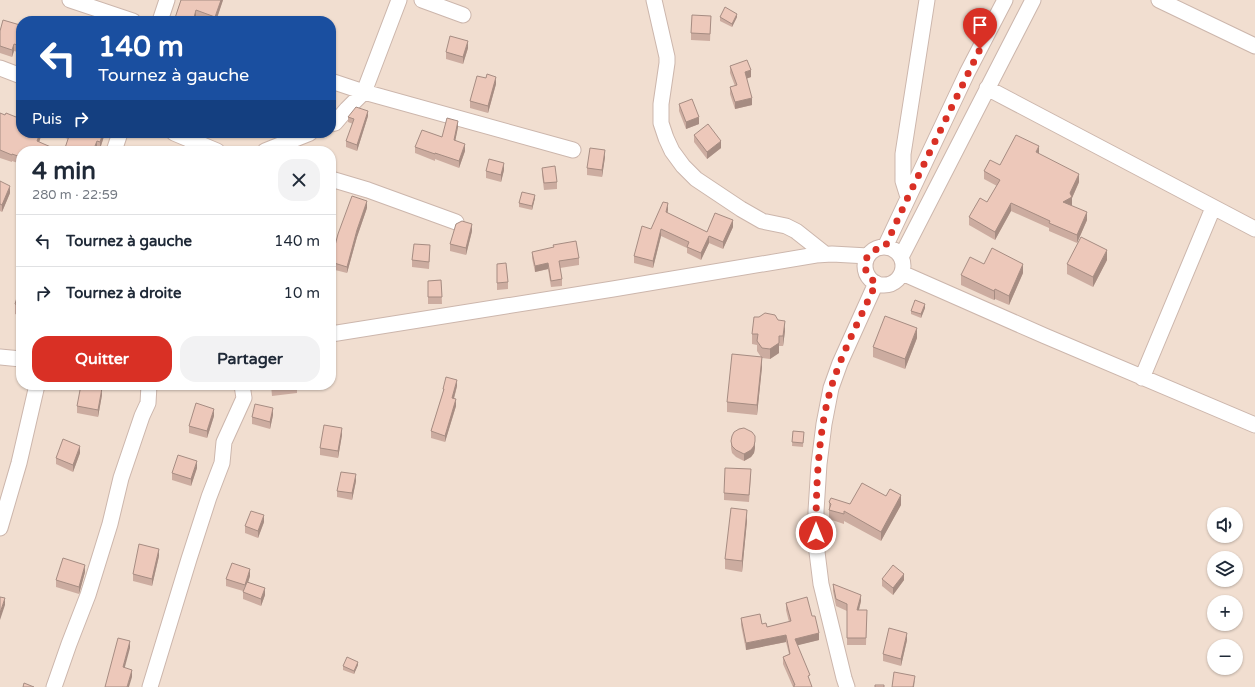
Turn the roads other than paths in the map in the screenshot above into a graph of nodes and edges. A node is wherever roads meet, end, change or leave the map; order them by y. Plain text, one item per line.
1 (70, 0) edge
2 (167, 0) edge
3 (399, 0) edge
4 (422, 0) edge
5 (654, 0) edge
6 (927, 0) edge
7 (1005, 0) edge
8 (1033, 0) edge
9 (1159, 0) edge
10 (463, 15) dead end
11 (118, 16) edge
12 (164, 16) edge
13 (1255, 46) edge
14 (0, 68) edge
15 (16, 74) edge
16 (336, 82) edge
17 (987, 88) junction
18 (364, 92) junction
19 (336, 122) edge
20 (186, 138) edge
21 (298, 138) edge
22 (205, 146) edge
23 (278, 146) edge
24 (573, 150) dead end
25 (336, 180) edge
26 (908, 197) junction
27 (1213, 208) junction
28 (456, 222) edge
29 (1255, 229) edge
30 (885, 247) junction
31 (825, 254) junction
32 (868, 256) junction
33 (901, 257) junction
34 (902, 273) junction
35 (876, 283) junction
36 (336, 333) edge
37 (0, 357) edge
38 (16, 359) edge
39 (1142, 378) junction
40 (36, 390) edge
41 (149, 390) edge
42 (243, 390) edge
43 (1255, 426) edge
44 (0, 528) edge
45 (54, 687) edge
46 (150, 687) edge
47 (847, 687) edge

1 - 11 street
2 - 12 street
3 - 18 street
4 - 10 street
5 - 31 street
6 - 26 street
7 - 26 street
8 - 17 street
9 - 13 street
14 - 15 street
16 - 18 street
17 - 27 street
17 - 33 street
18 - 19 street
18 - 24 street
20 - 22 street
21 - 23 street
25 - 28 street
26 - 30 street
27 - 29 street
27 - 39 street
30 - 32 street
30 - 33 street
31 - 32 street
31 - 36 street
32 - 35 street
33 - 34 street
34 - 35 street
34 - 39 street
35 - 47 street
37 - 38 street
39 - 43 street
40 - 44 street
41 - 45 street
42 - 46 street

